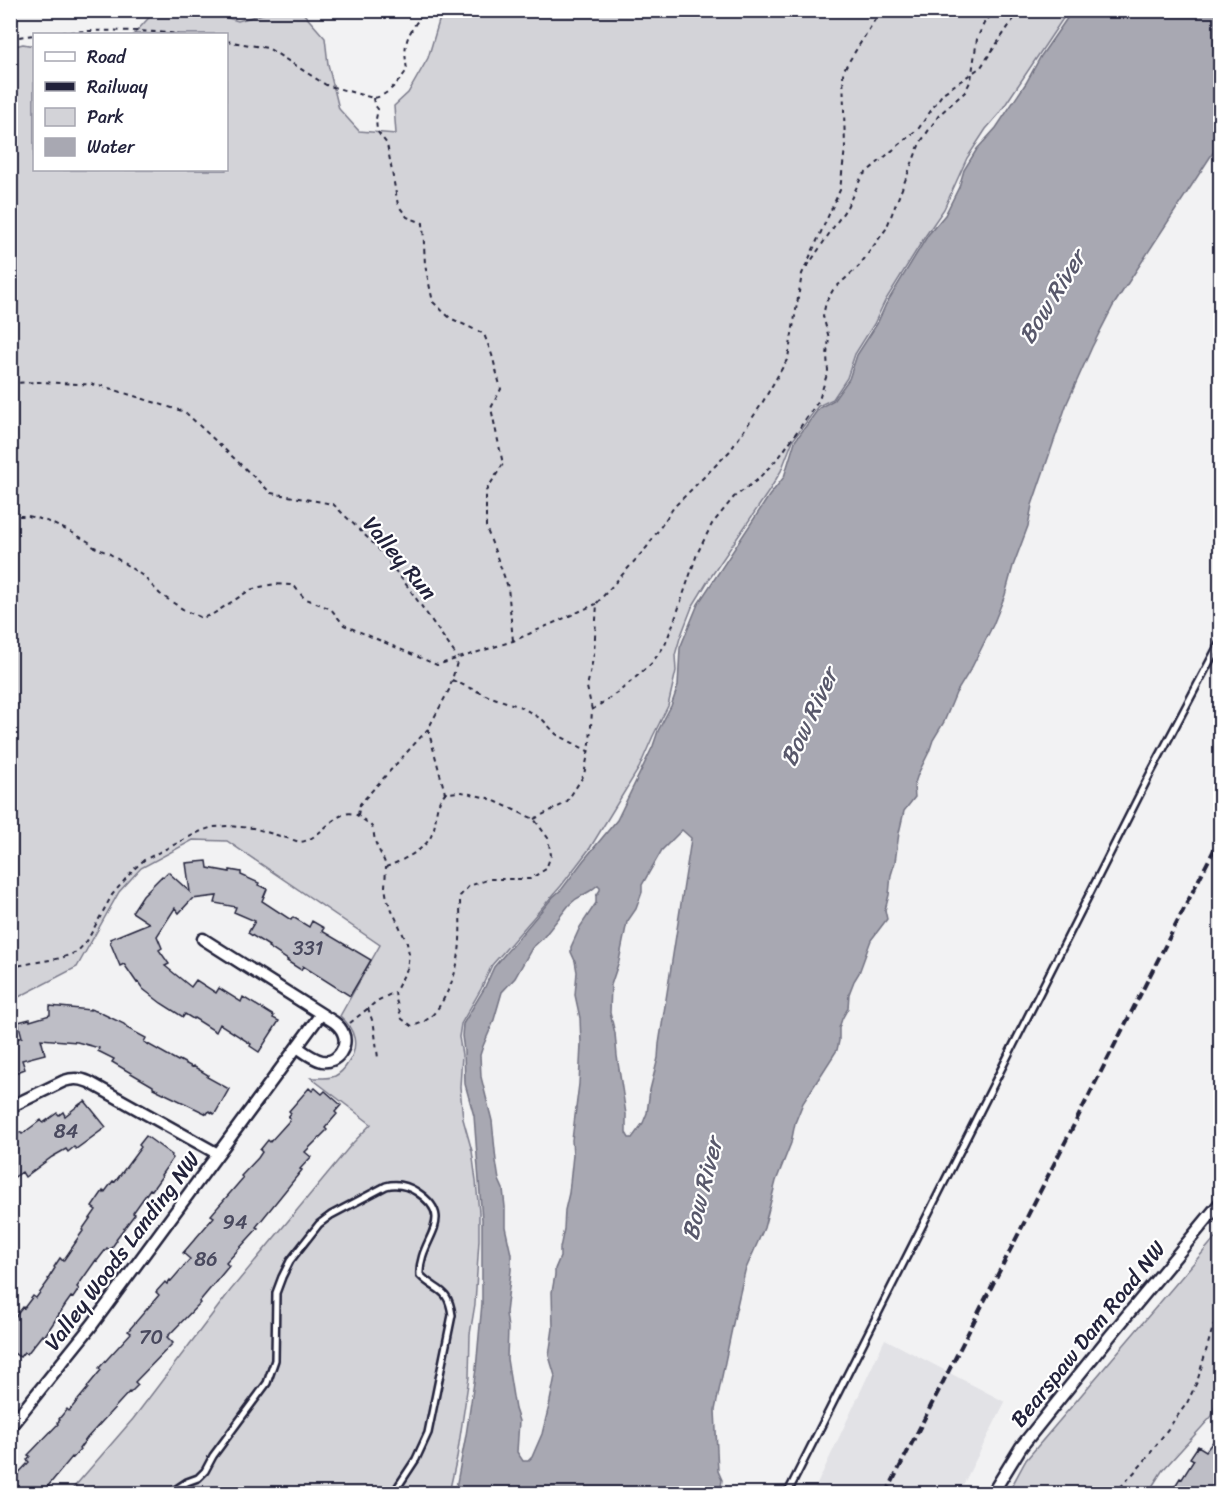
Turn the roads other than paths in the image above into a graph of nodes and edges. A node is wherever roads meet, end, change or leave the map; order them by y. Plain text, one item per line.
1 (1221, 642) edge
2 (203, 939) dead end
3 (321, 1014) junction
4 (297, 1047) junction
5 (10, 1107) edge
6 (218, 1154) junction
7 (1221, 1203) edge
8 (10, 1427) edge
9 (169, 1494) edge
10 (393, 1494) edge
11 (787, 1494) edge
12 (992, 1494) edge

1 - 11 lane
2 - 3 street
3 - 4 street
3 - 4 street
4 - 6 street, Valley Woods Landing NW
5 - 6 street
6 - 8 street, Valley Woods Landing NW
7 - 12 street, Bearspaw Dam Road NW
9 - 10 lane

